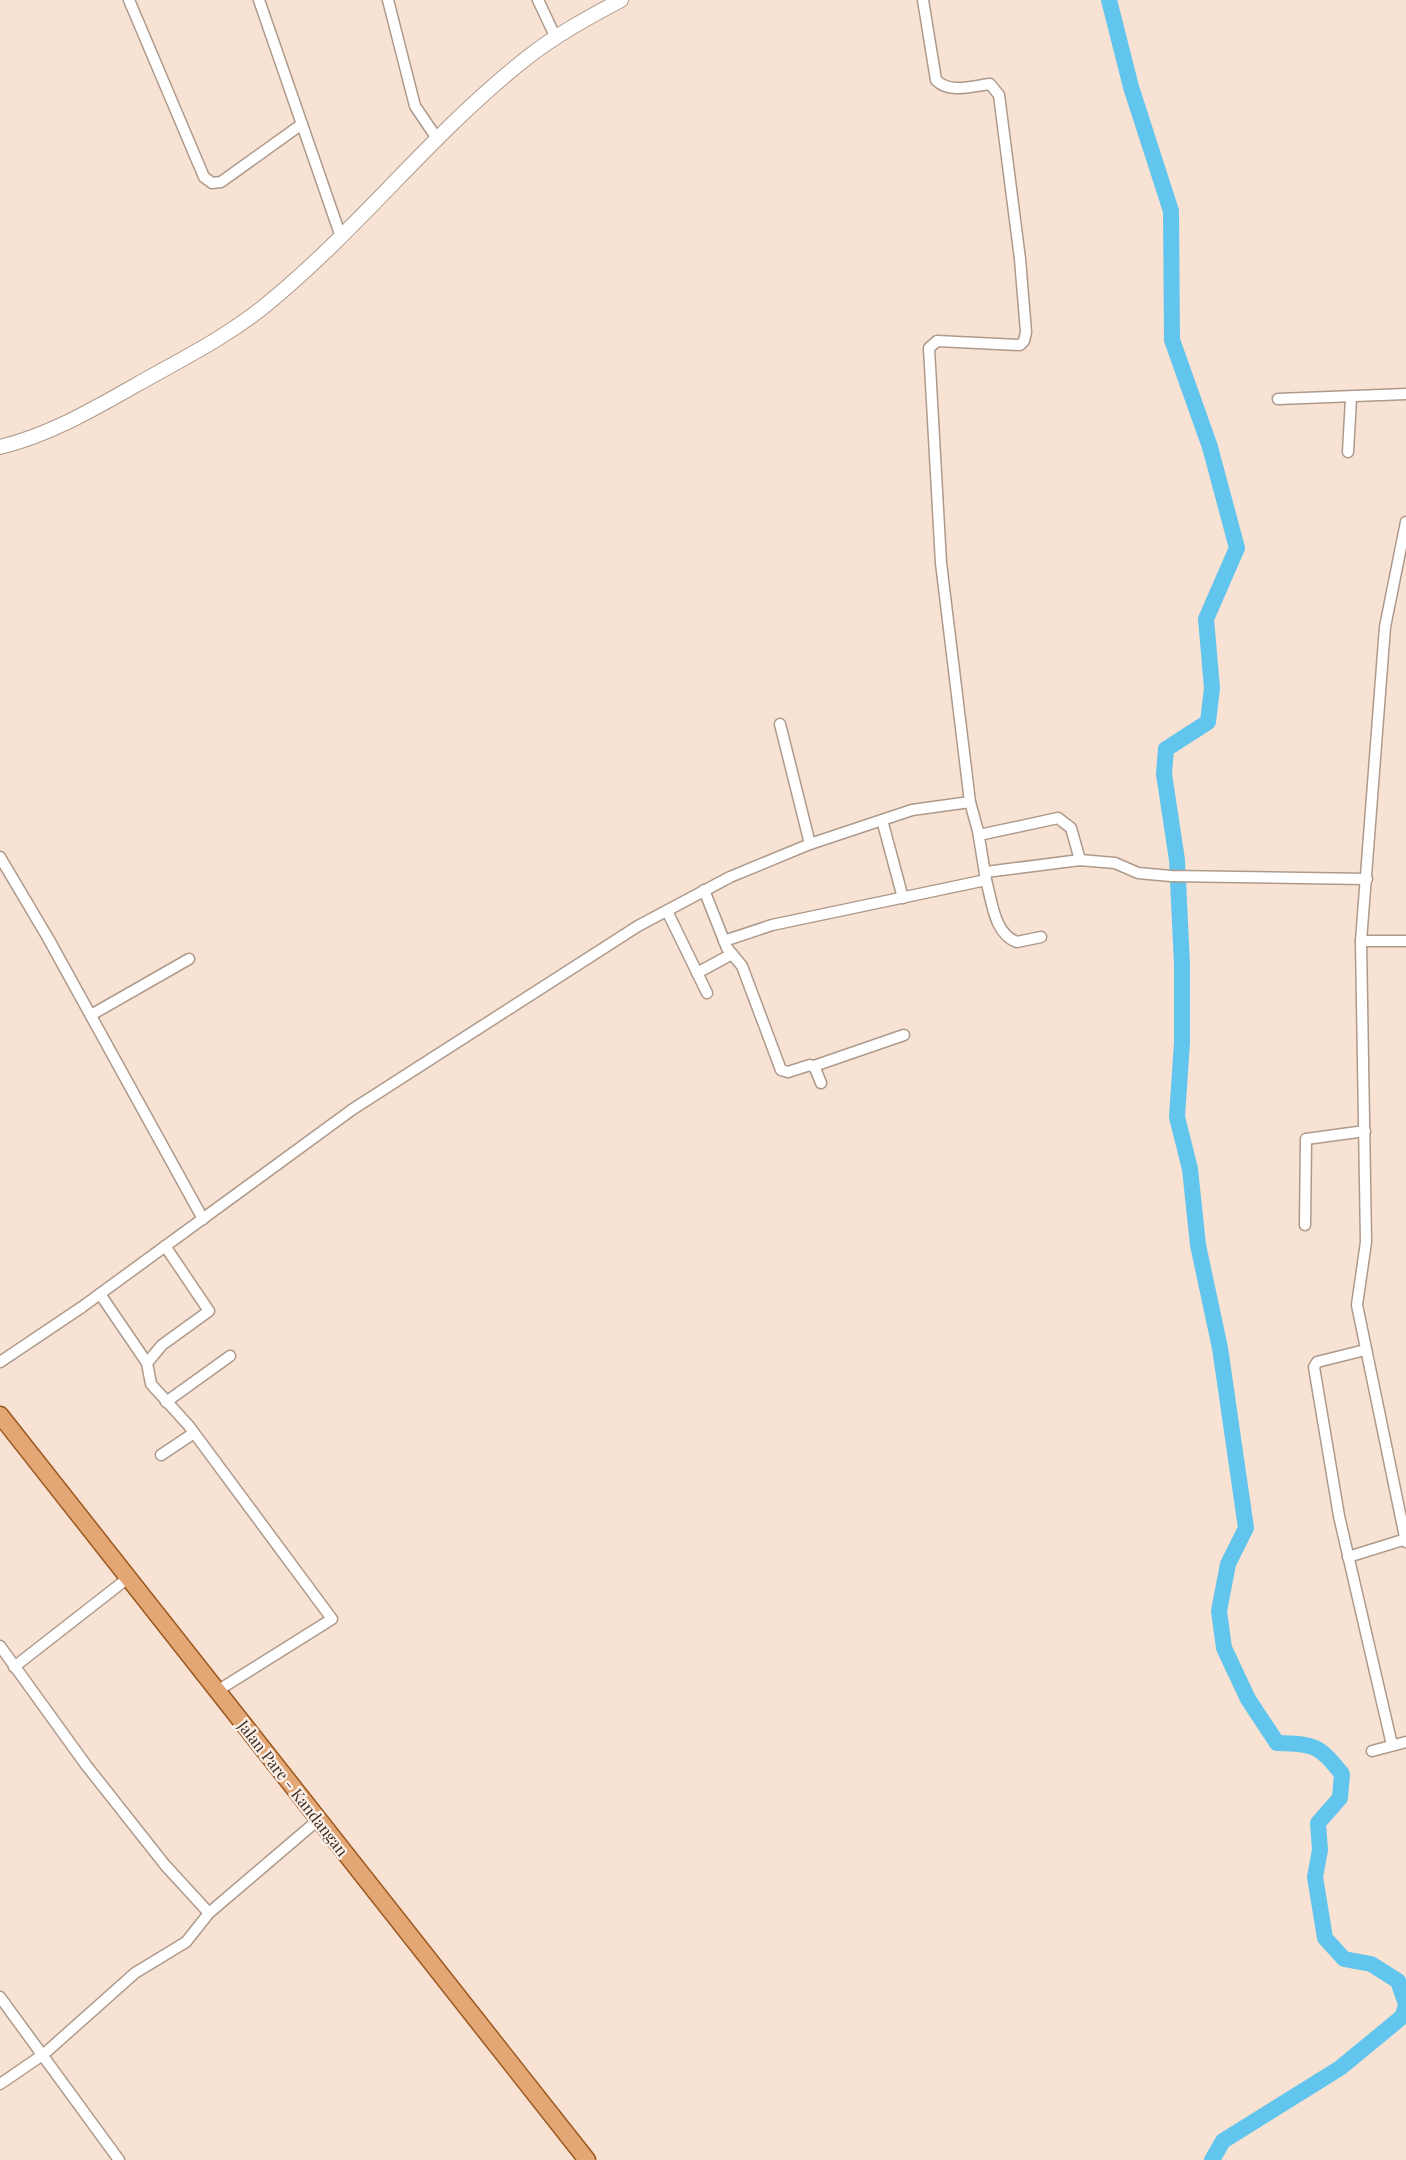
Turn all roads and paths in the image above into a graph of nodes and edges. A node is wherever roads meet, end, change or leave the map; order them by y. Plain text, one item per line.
1 (129, 0) edge
2 (259, 0) edge
3 (388, 0) edge
4 (538, 0) edge
5 (621, 0) edge
6 (923, 0) edge
7 (556, 38) junction
8 (302, 124) junction
9 (438, 140) junction
10 (341, 237) junction
11 (1406, 394) edge
12 (1351, 398) junction
13 (1278, 399) dead end
14 (0, 447) edge
15 (1348, 452) dead end
16 (1406, 522) edge
17 (780, 724) dead end
18 (970, 802) junction
19 (882, 820) junction
20 (979, 834) junction
21 (810, 844) junction
22 (0, 857) edge
23 (1080, 860) junction
24 (986, 876) junction
25 (1366, 879) junction
26 (704, 890) junction
27 (903, 898) junction
28 (667, 911) junction
29 (1041, 936) dead end
30 (724, 941) junction
31 (1361, 941) junction
32 (1406, 941) edge
33 (732, 954) junction
34 (189, 959) dead end
35 (698, 973) junction
36 (707, 993) dead end
37 (91, 1016) junction
38 (904, 1035) dead end
39 (814, 1066) junction
40 (821, 1083) dead end
41 (1365, 1131) junction
42 (203, 1219) junction
43 (1305, 1225) dead end
44 (165, 1246) junction
45 (100, 1294) junction
46 (1365, 1350) junction
47 (230, 1356) dead end
48 (0, 1362) edge
49 (147, 1364) junction
50 (166, 1402) junction
51 (0, 1415) edge
52 (194, 1433) junction
53 (161, 1455) dead end
54 (1406, 1540) edge
55 (1348, 1557) junction
56 (128, 1578) junction
57 (0, 1646) edge
58 (14, 1667) junction
59 (217, 1691) junction
60 (1406, 1742) edge
61 (1392, 1745) junction
62 (1372, 1751) dead end
63 (318, 1820) junction
64 (208, 1913) junction
65 (0, 1997) edge
66 (44, 2054) junction
67 (0, 2084) edge
68 (119, 2160) edge
69 (587, 2160) edge

1 - 8 street
2 - 8 street
3 - 9 street
4 - 7 street
5 - 7 street
6 - 18 street
7 - 9 street
8 - 10 street
9 - 10 street
10 - 14 street
11 - 12 street
12 - 13 street
12 - 15 street
16 - 25 street
17 - 21 street
18 - 19 street
18 - 20 street
19 - 21 street
19 - 27 street
20 - 23 street
20 - 24 street
21 - 26 street
22 - 37 street
23 - 24 street
23 - 25 street
24 - 27 street
24 - 29 street
25 - 31 street
26 - 28 street
26 - 30 street
27 - 30 street
28 - 35 street
28 - 42 street
30 - 33 street
31 - 32 street
31 - 41 street
33 - 35 street
33 - 39 street
34 - 37 street
35 - 36 street
37 - 42 street
38 - 39 street
39 - 40 street
41 - 43 street
41 - 46 street
42 - 44 street
44 - 45 street
44 - 49 street
45 - 48 street
45 - 49 street
46 - 54 street
46 - 55 street
47 - 50 street
49 - 50 street
50 - 52 street
51 - 56 main road, Jalan Pare - Kandangan
52 - 53 street
52 - 59 street
54 - 55 street
55 - 61 street
56 - 58 street
56 - 59 main road, Jalan Pare - Kandangan
57 - 58 street
58 - 64 street
59 - 63 main road, Jalan Pare - Kandangan
60 - 61 street
61 - 62 street
63 - 64 street
63 - 69 main road, Jalan Pare - Kandangan
64 - 66 street
65 - 66 street
66 - 67 street
66 - 68 street

